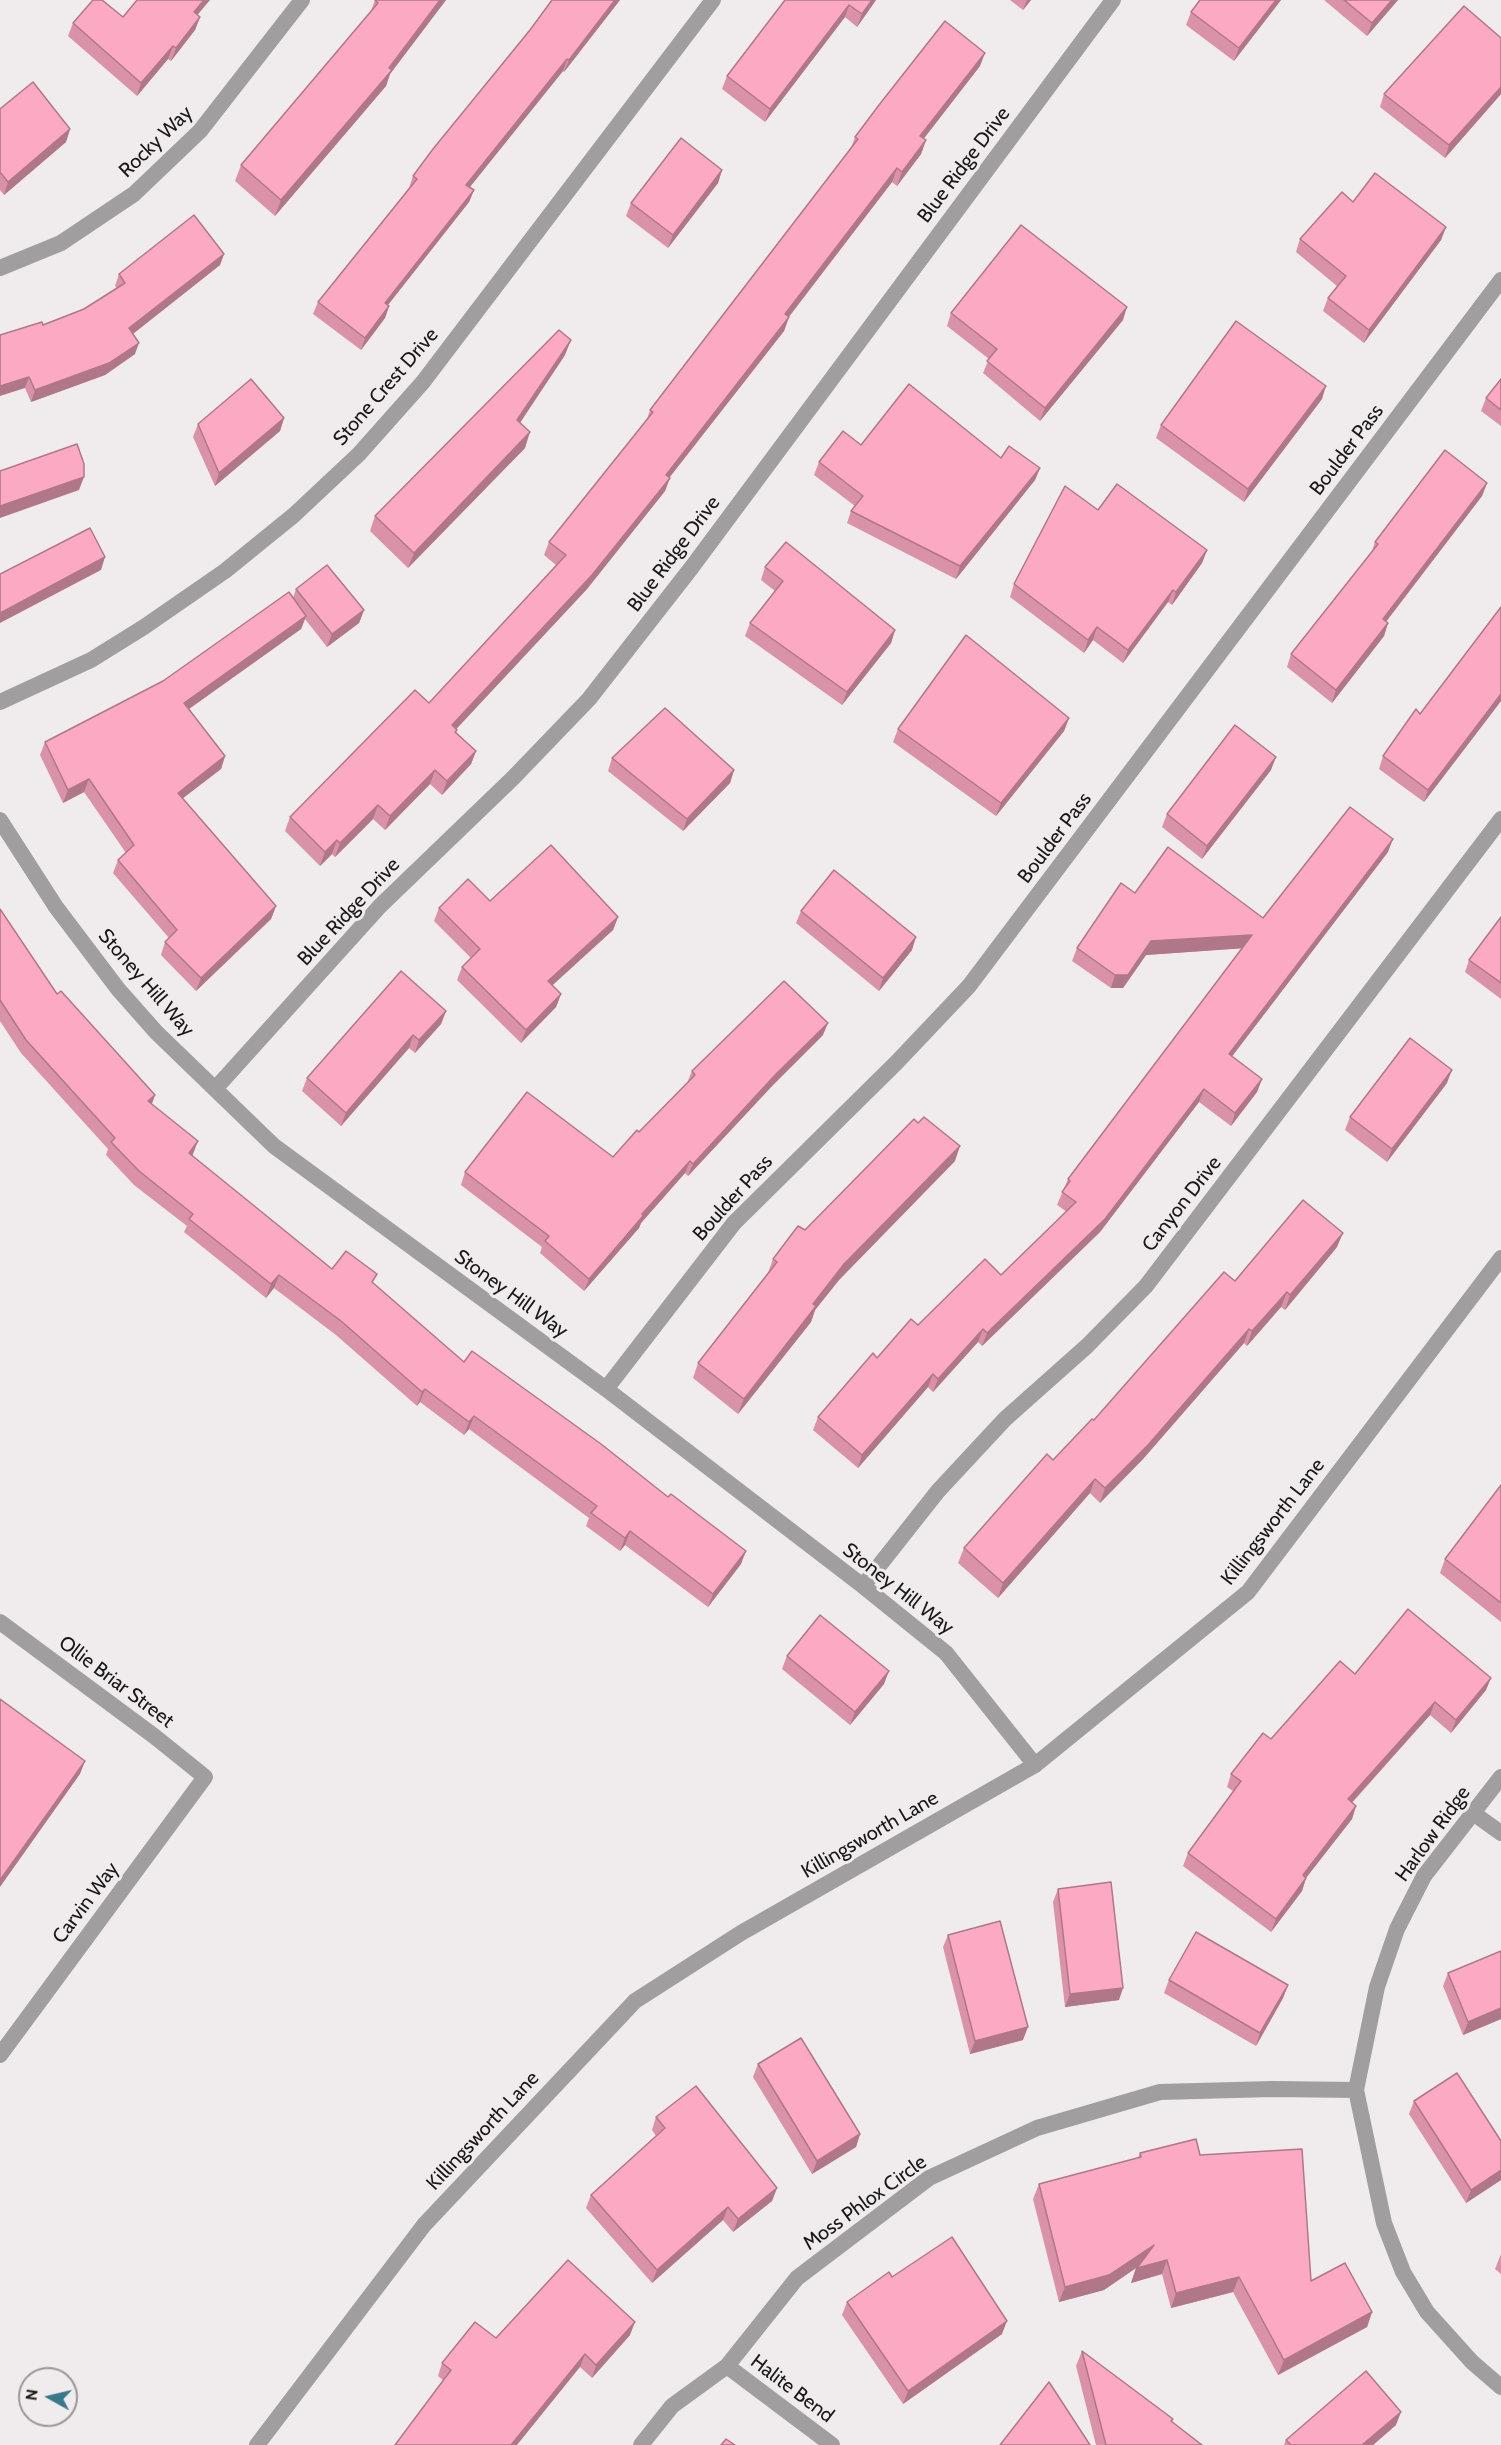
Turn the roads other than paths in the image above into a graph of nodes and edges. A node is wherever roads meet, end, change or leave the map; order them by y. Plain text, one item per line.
1 (302, 0) edge
2 (713, 0) edge
3 (1113, 0) edge
4 (0, 267) edge
5 (1501, 280) edge
6 (0, 702) edge
7 (1501, 819) edge
8 (0, 820) edge
9 (215, 1089) junction
10 (1501, 1258) edge
11 (606, 1389) junction
12 (863, 1586) junction
13 (0, 1622) edge
14 (1035, 1765) junction
15 (205, 1777) joint
16 (1501, 1777) edge
17 (1473, 1813) junction
18 (1501, 1833) edge
19 (0, 2055) edge
20 (1356, 2090) junction
21 (727, 2366) junction
22 (1501, 2387) edge
23 (257, 2445) edge
24 (641, 2445) edge
25 (832, 2445) edge

1 - 4 street, Rocky Way
2 - 6 street, Stone Crest Drive
3 - 9 street, Blue Ridge Drive
5 - 11 street, Boulder Pass
7 - 12 street, Canyon Drive
8 - 9 street, Stoney Hill Way
9 - 11 street, Stoney Hill Way
10 - 14 street, Killingsworth Lane
11 - 12 street, Stoney Hill Way
12 - 14 street, Stoney Hill Way
13 - 15 street, Ollie Briar Street
14 - 23 street, Killingsworth Lane
15 - 19 street, Carvin Way
16 - 17 street, Harlow Ridge
17 - 18 street
17 - 20 street, Harlow Ridge
20 - 21 street, Moss Phlox Circle
20 - 22 street
21 - 24 street, Moss Phlox Circle
21 - 25 street, Halite Bend

